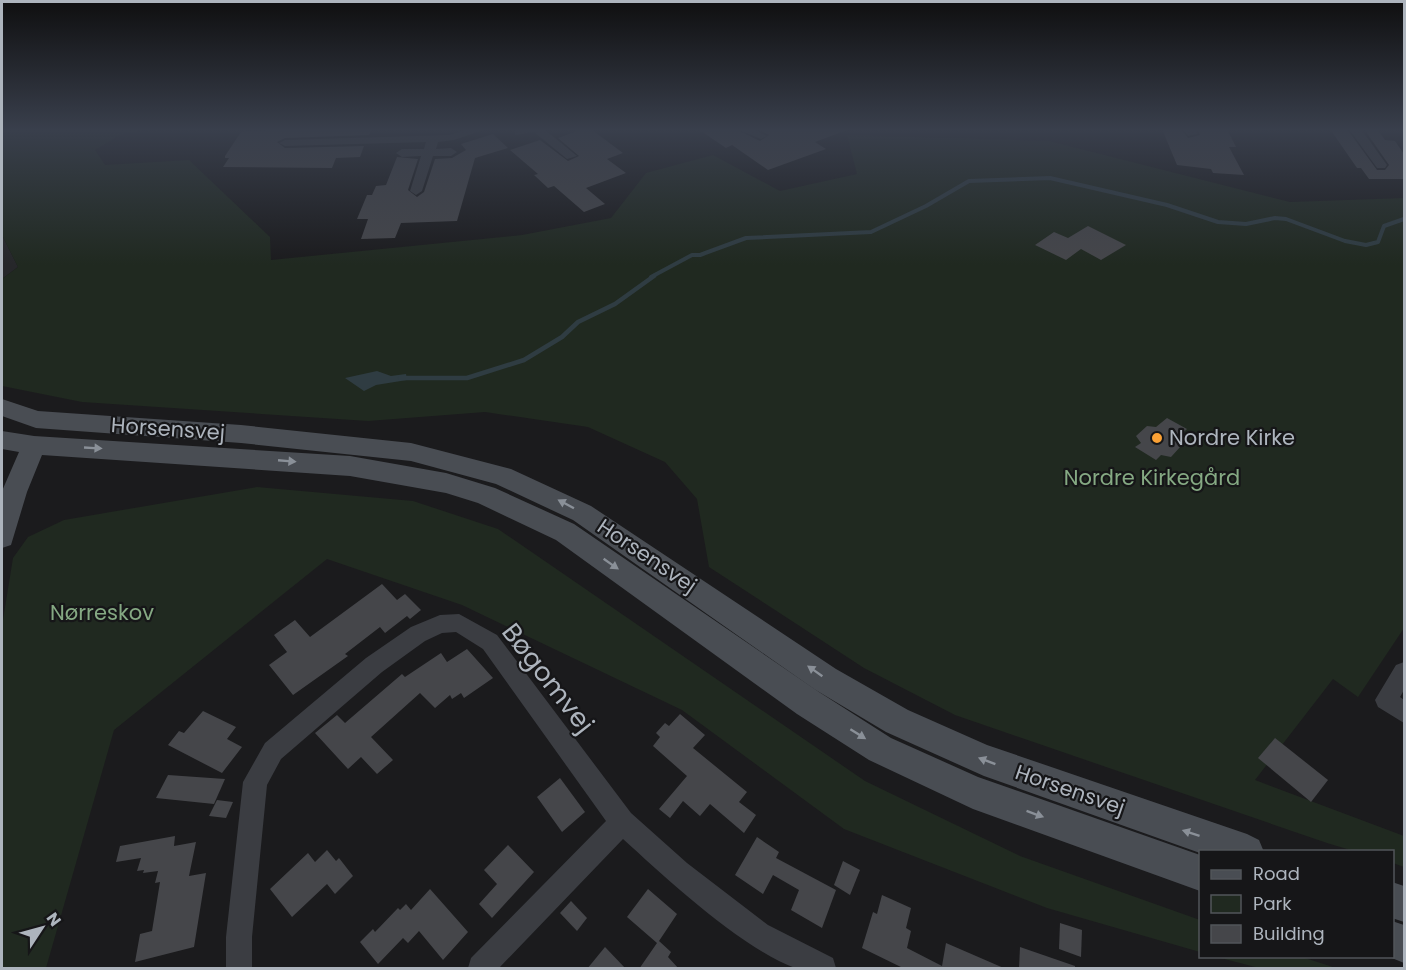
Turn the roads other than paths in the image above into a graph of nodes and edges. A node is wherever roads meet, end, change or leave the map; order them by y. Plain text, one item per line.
1 (422, 174) edge
2 (416, 191) dead end
3 (2, 407) edge
4 (2, 422) edge
5 (35, 432) junction
6 (2, 440) edge
7 (2, 537) edge
8 (1404, 672) edge
9 (1404, 712) edge
10 (622, 822) junction
11 (1241, 850) edge
12 (1199, 873) edge
13 (238, 969) edge
14 (481, 969) edge
15 (823, 969) edge

1 - 2 street
3 - 5 main road, Horsensvej
4 - 5 main road
5 - 6 main road, Horsensvej
5 - 7 main road
11 -> 5 main road, Horsensvej
5 -> 12 main road, Horsensvej
8 - 9 street
10 - 13 street, Bøgomvej
10 - 14 street
10 - 15 street, Bøgomvej

